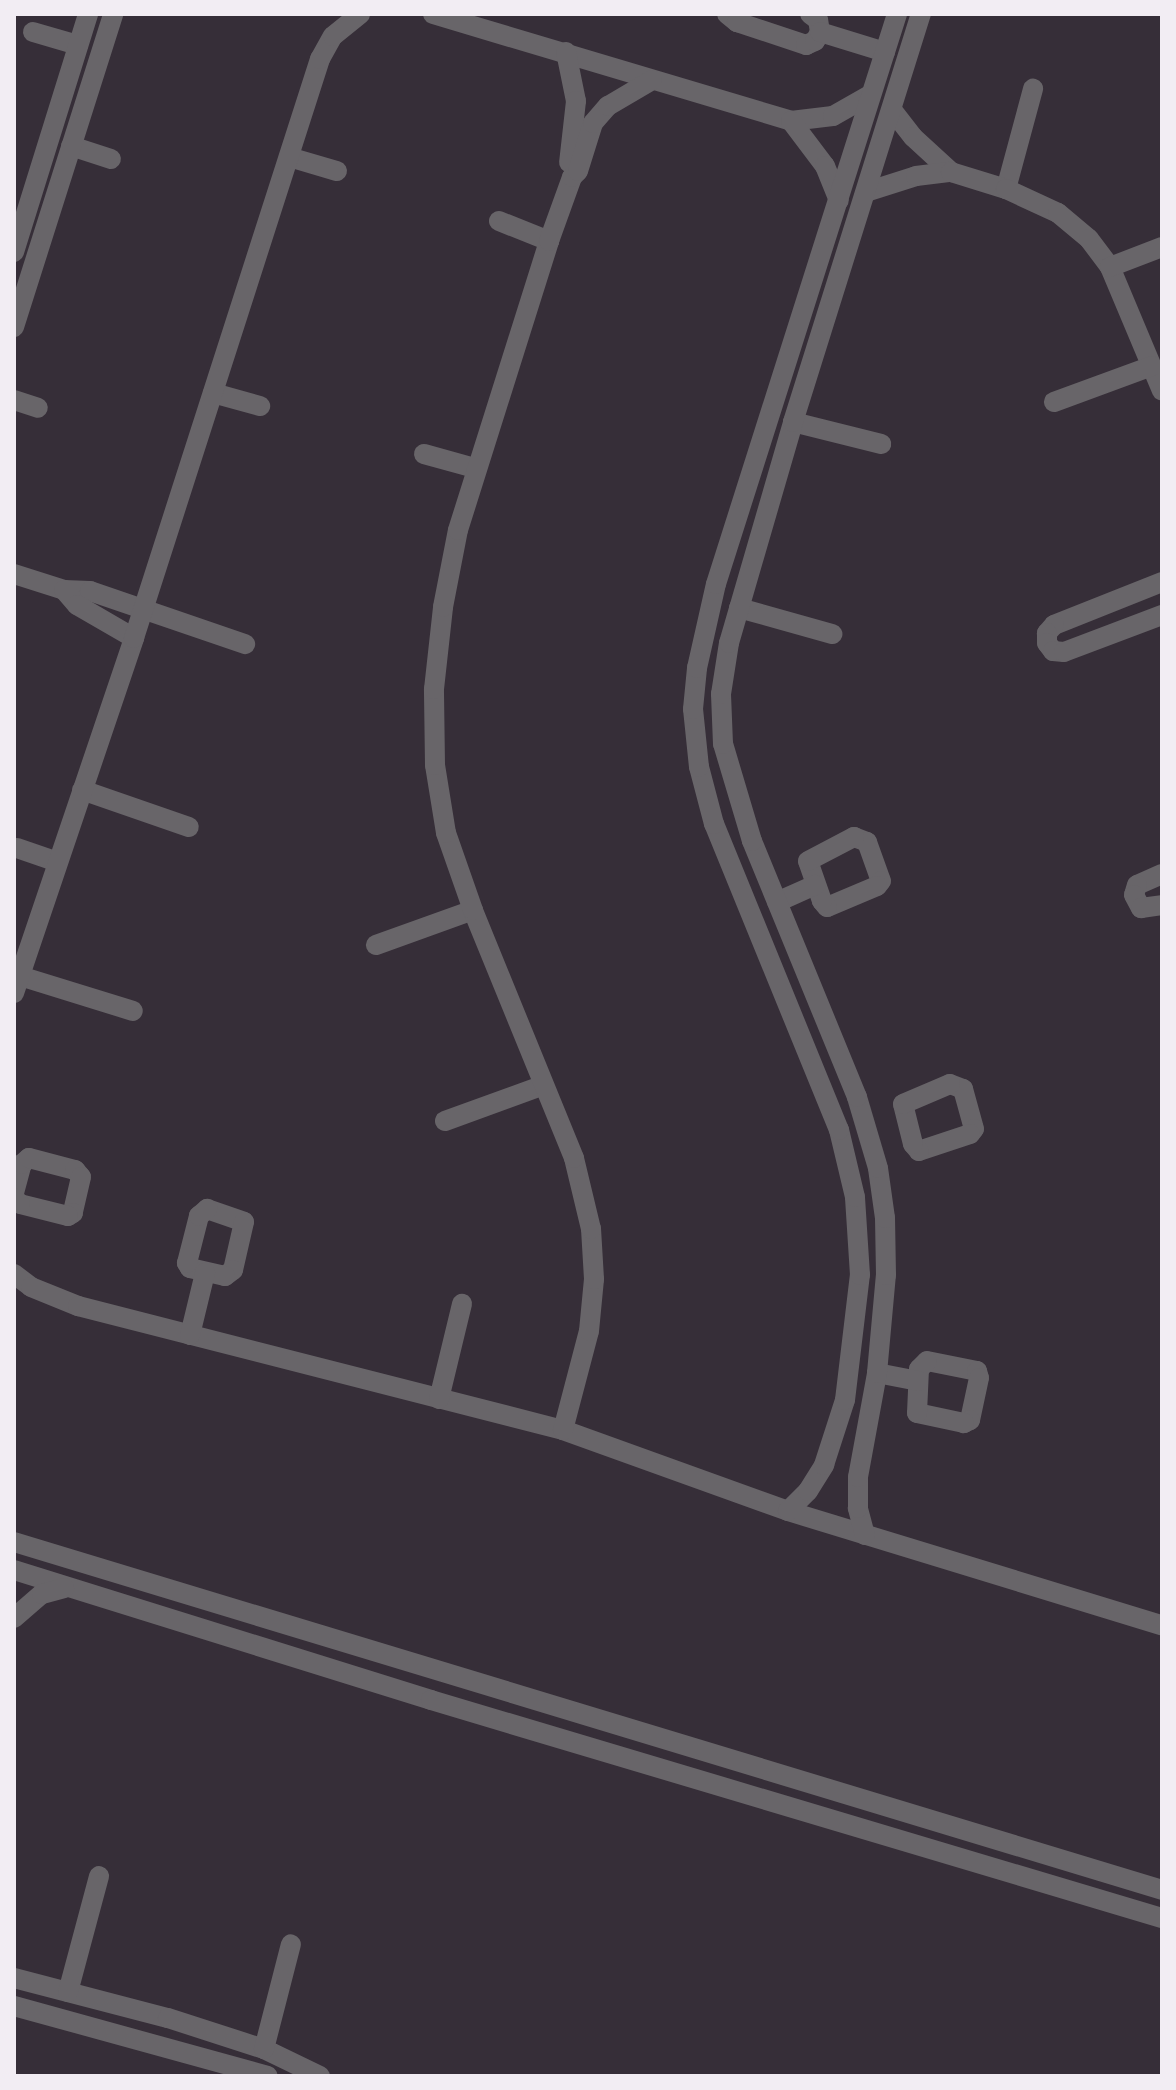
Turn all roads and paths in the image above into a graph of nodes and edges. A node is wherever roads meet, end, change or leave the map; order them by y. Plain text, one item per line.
1 (88, 14) edge
2 (113, 14) edge
3 (360, 14) edge
4 (433, 14) edge
5 (727, 14) edge
6 (897, 14) edge
7 (921, 14) edge
8 (815, 23) edge
9 (33, 32) dead end
10 (78, 45) junction
11 (566, 52) junction
12 (885, 52) junction
13 (652, 80) junction
14 (1033, 89) dead end
15 (870, 95) junction
16 (892, 110) junction
17 (791, 121) junction
18 (71, 146) junction
19 (289, 157) junction
20 (111, 159) dead end
21 (337, 171) dead end
22 (951, 172) junction
23 (572, 177) junction
24 (1006, 189) junction
25 (866, 192) junction
26 (839, 200) junction
27 (26, 212) junction
28 (49, 219) junction
29 (499, 221) dead end
30 (549, 241) junction
31 (1162, 247) edge
32 (14, 252) edge
33 (1110, 267) junction
34 (14, 327) edge
35 (1152, 366) junction
36 (1162, 391) edge
37 (213, 393) junction
38 (14, 400) edge
39 (1054, 402) dead end
40 (260, 406) dead end
41 (38, 408) dead end
42 (793, 422) junction
43 (881, 444) dead end
44 (424, 454) dead end
45 (475, 468) junction
46 (15, 574) edge
47 (1162, 582) edge
48 (64, 590) junction
49 (1106, 604) junction
50 (143, 608) junction
51 (739, 608) junction
52 (1162, 615) edge
53 (1117, 632) junction
54 (832, 634) dead end
55 (134, 638) junction
56 (245, 644) dead end
57 (82, 790) junction
58 (189, 827) dead end
59 (17, 848) dead end
60 (58, 862) junction
61 (1162, 874) edge
62 (815, 885) dead end
63 (777, 902) junction
64 (1162, 905) edge
65 (473, 910) junction
66 (376, 945) dead end
67 (805, 968) junction
68 (775, 980) junction
69 (17, 984) edge
70 (133, 1011) dead end
71 (544, 1085) junction
72 (445, 1121) dead end
73 (906, 1123) dead end
74 (870, 1134) junction
75 (205, 1273) dead end
76 (14, 1274) edge
77 (462, 1304) dead end
78 (190, 1335) junction
79 (877, 1373) junction
80 (918, 1381) dead end
81 (439, 1399) junction
82 (563, 1430) junction
83 (788, 1511) junction
84 (865, 1535) junction
85 (14, 1542) edge
86 (14, 1570) edge
87 (64, 1588) junction
88 (14, 1618) edge
89 (1162, 1625) edge
90 (99, 1876) dead end
91 (1162, 1890) edge
92 (1162, 1918) edge
93 (291, 1944) dead end
94 (14, 1978) edge
95 (68, 1992) junction
96 (14, 2006) edge
97 (168, 2018) junction
98 (161, 2046) junction
99 (264, 2049) junction
100 (268, 2076) edge
101 (320, 2076) edge

1 - 10 street
2 - 18 street
3 - 19 street
4 - 11 street
5 - 8 street
6 - 12 street
7 - 16 street
8 - 12 street
9 - 10 street
10 - 27 street
11 - 13 street
11 - 23 street
12 - 15 street
13 - 17 street
13 - 23 street
14 - 24 street
15 - 17 street
15 - 26 street
16 - 22 street
16 - 25 street
17 - 26 street
18 - 20 street
18 - 28 street
19 - 21 street
19 - 37 street
22 - 24 street
22 - 25 street
23 - 30 street
24 - 33 street
25 - 42 street
26 - 68 street
27 - 28 street
27 - 32 street
28 - 34 street
29 - 30 street
30 - 45 street
31 - 33 street
33 - 35 street
35 - 36 street
35 - 39 street
37 - 40 street
37 - 50 street
38 - 41 street
42 - 43 street
42 - 51 street
44 - 45 street
45 - 65 street
46 - 48 street
47 - 49 street
48 - 50 street
48 - 55 street
49 - 53 street
49 - 53 street
50 - 55 street
50 - 56 street
51 - 54 street
51 - 63 street
52 - 53 street
55 - 57 street
57 - 58 street
57 - 60 street
59 - 60 street
60 - 69 street
61 - 64 street
62 - 63 street
63 - 67 street
65 - 66 street
65 - 71 street
67 - 68 street
67 - 74 street
68 - 83 street
69 - 70 street
71 - 72 street
71 - 82 street
73 - 74 street
74 - 79 street
75 - 78 street
76 - 78 street
77 - 81 street
78 - 81 street
79 - 80 street
79 - 84 street
81 - 82 street
82 - 83 street
83 - 84 street
84 - 89 street
85 - 91 street
86 - 87 street
87 - 88 street
87 - 92 street
90 - 95 street
93 - 99 street
94 - 95 street
95 - 97 street
96 - 98 street
97 - 98 street
97 - 99 street
98 - 100 street
99 - 101 street

